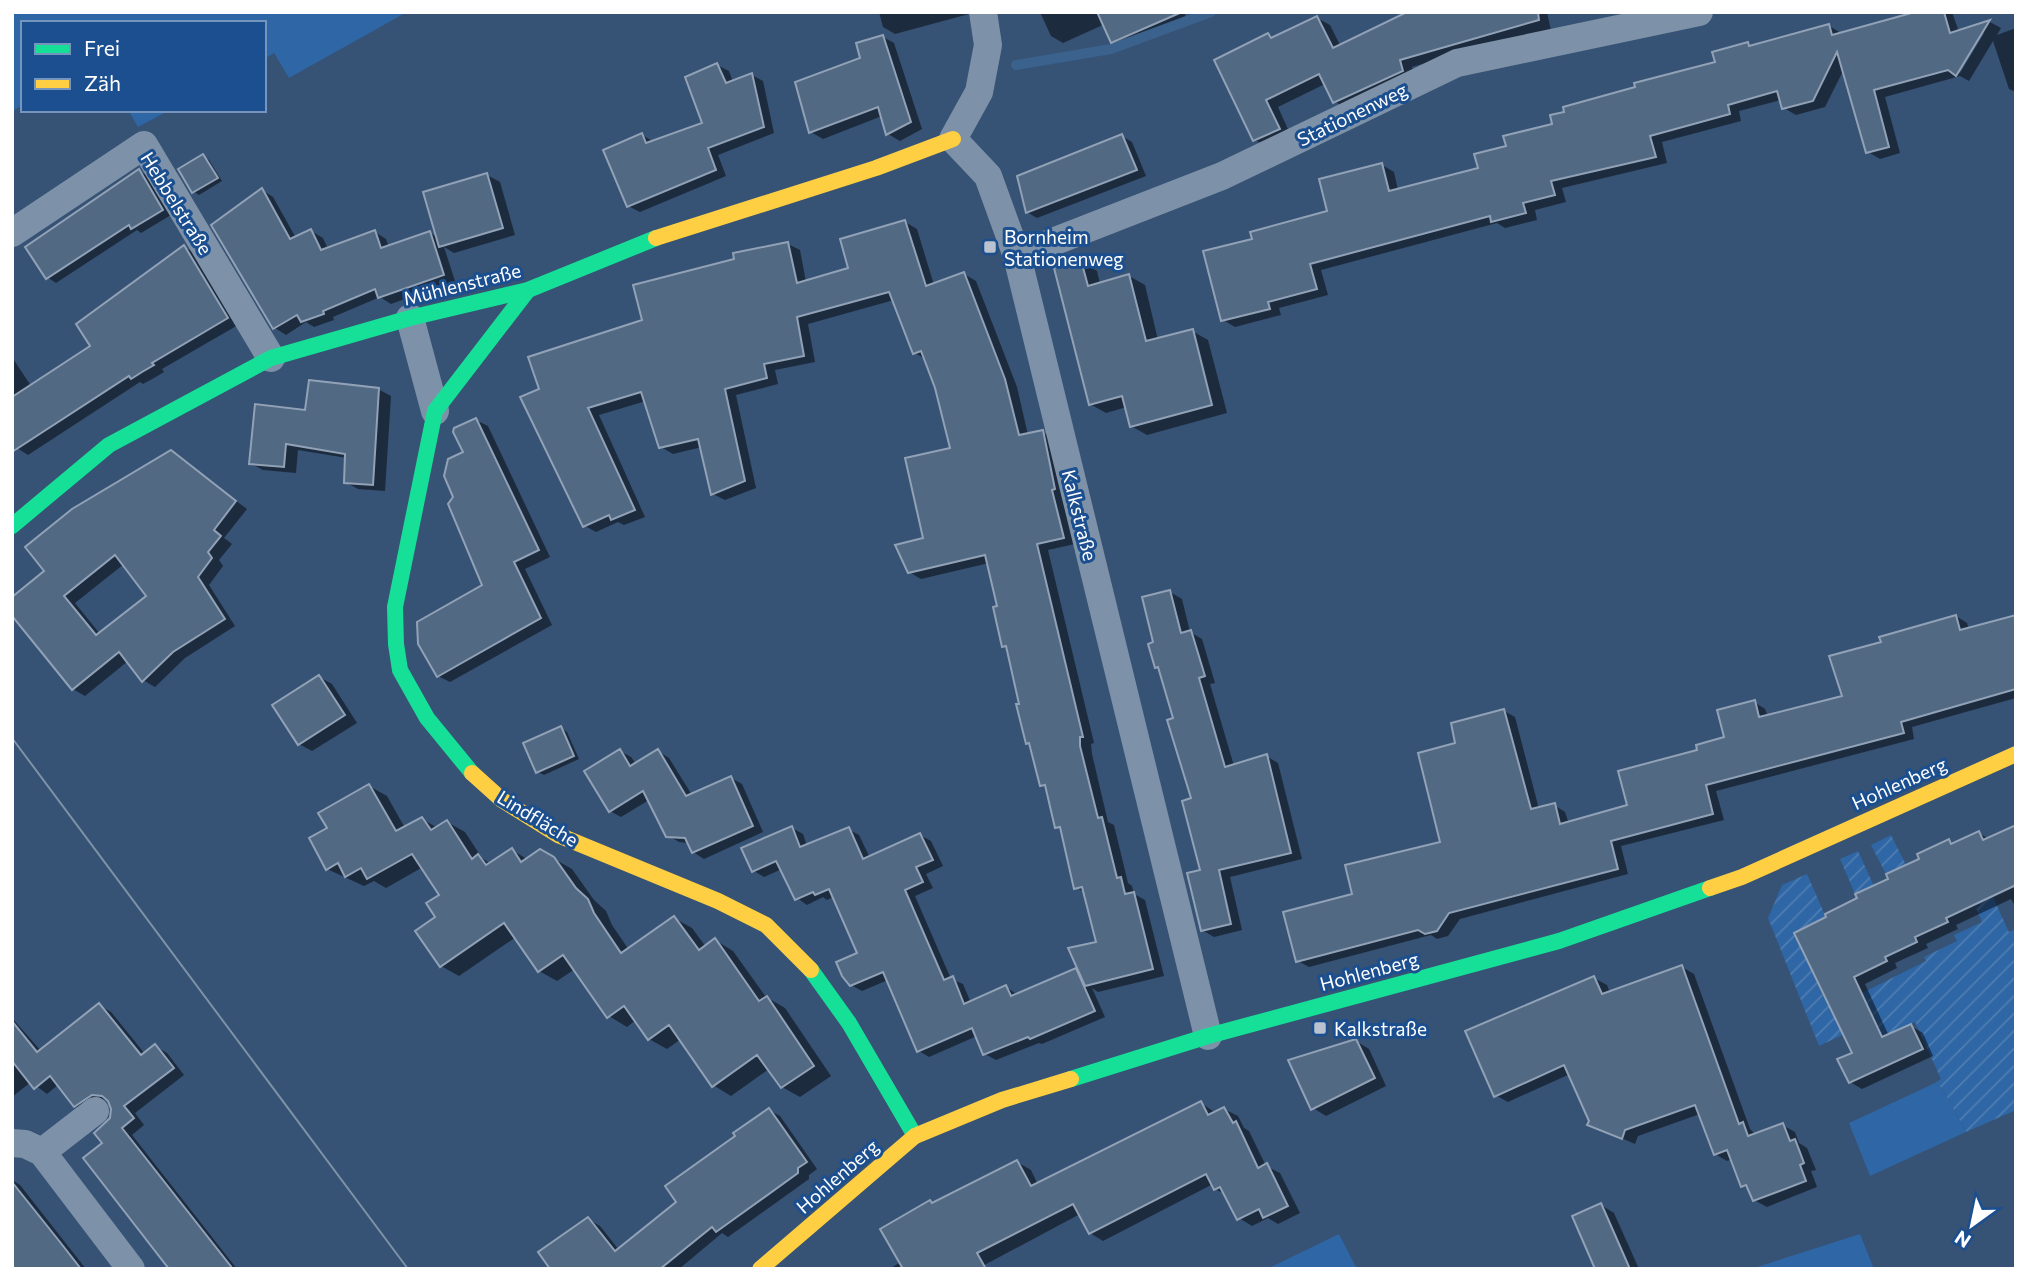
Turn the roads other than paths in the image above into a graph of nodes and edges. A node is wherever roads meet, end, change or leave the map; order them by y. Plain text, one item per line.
1 (983, 12) edge
2 (1699, 12) edge
3 (953, 139) junction
4 (12, 233) edge
5 (1017, 256) junction
6 (528, 290) junction
7 (410, 318) junction
8 (271, 358) junction
9 (435, 411) junction
10 (12, 526) edge
11 (2016, 754) edge
12 (1208, 1035) junction
13 (95, 1111) dead end
14 (915, 1136) junction
15 (12, 1143) edge
16 (42, 1152) junction
17 (131, 1269) edge
18 (760, 1269) edge

1 - 3 street
2 - 5 street, Stationenweg
3 - 5 street, Kalkstraße
3 - 6 street, Mühlenstraße
4 - 8 street, Hebbelstraße
5 - 12 street, Kalkstraße
6 - 7 street, Mühlenstraße
6 - 9 street, Lindfläche
7 - 8 street, Mühlenstraße
7 - 9 street, Lindfläche
8 - 10 street, Mühlenstraße
9 - 14 street, Lindfläche
11 - 12 street, Hohlenberg
12 - 14 street, Hohlenberg
13 - 16 street
14 - 18 street, Hohlenberg
15 - 16 street
16 - 17 street

